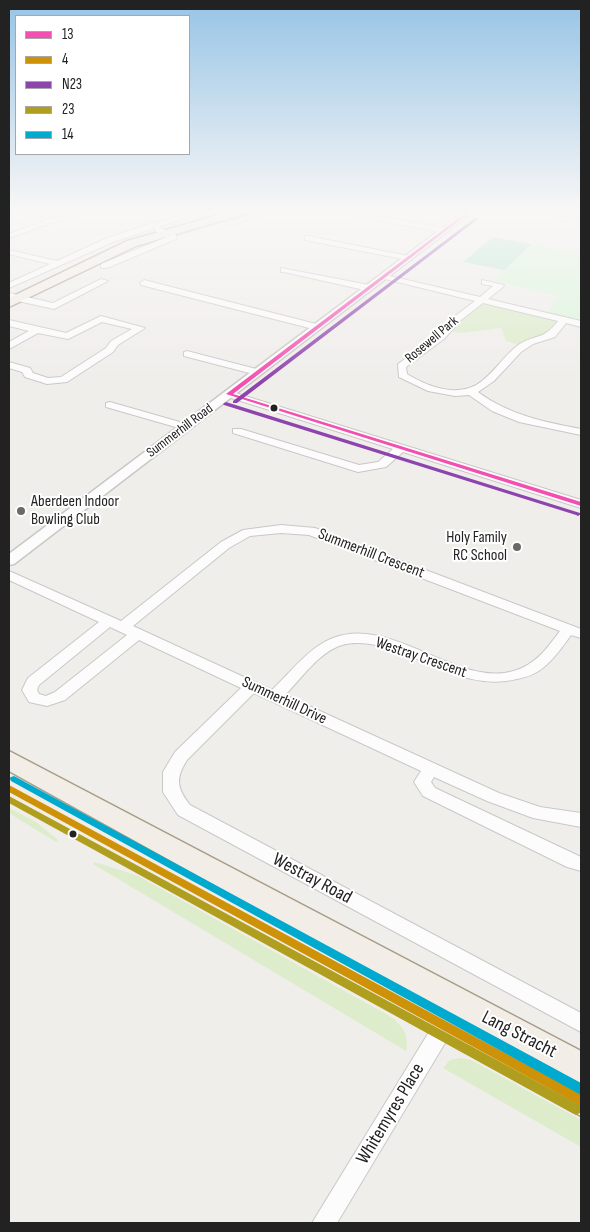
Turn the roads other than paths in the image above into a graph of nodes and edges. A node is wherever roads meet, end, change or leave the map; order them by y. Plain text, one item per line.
1 (53, 268) edge
2 (57, 268) edge
3 (76, 268) edge
4 (394, 268) edge
5 (284, 270) dead end
6 (384, 276) junction
7 (104, 281) dead end
8 (485, 282) dead end
9 (144, 283) dead end
10 (9, 286) edge
11 (369, 288) junction
12 (11, 298) edge
13 (480, 300) junction
14 (564, 320) junction
15 (9, 323) edge
16 (581, 324) edge
17 (317, 327) junction
18 (37, 330) junction
19 (9, 346) edge
20 (187, 354) dead end
21 (9, 365) edge
22 (257, 372) junction
23 (471, 392) junction
24 (229, 394) junction
25 (110, 405) dead end
26 (186, 427) junction
27 (237, 431) dead end
28 (581, 432) edge
29 (401, 448) junction
30 (581, 504) edge
31 (9, 561) edge
32 (9, 575) edge
33 (116, 624) junction
34 (575, 632) edge
35 (138, 634) junction
36 (252, 686) junction
37 (275, 696) junction
38 (9, 760) edge
39 (431, 770) junction
40 (9, 788) edge
41 (581, 820) edge
42 (581, 864) edge
43 (451, 1015) junction
44 (581, 1023) edge
45 (581, 1068) edge
46 (581, 1100) edge
47 (324, 1223) edge

1 - 10 street
2 - 12 main road
3 - 12 main road
4 - 6 street, Summerhill Road
5 - 11 street
6 - 11 street, Summerhill Road
6 - 13 street
7 - 12 street
8 - 13 street
9 - 17 street
11 - 17 street, Summerhill Road
13 - 14 street
13 - 23 street, Rosewell Park
14 - 16 street
14 - 23 street
15 - 18 street
17 - 22 street, Summerhill Road
18 - 19 street
18 - 21 street
20 - 22 street
22 - 24 street, Summerhill Road
23 - 28 street
24 - 26 street, Summerhill Road
24 - 29 street
25 - 26 street
26 - 31 street, Summerhill Road
27 - 29 street
29 - 30 street
32 - 33 street, Summerhill Drive
33 - 34 street, Summerhill Crescent
33 - 35 street, Summerhill Drive
33 - 35 street
34 - 37 street, Westray Crescent
35 - 36 street, Summerhill Drive
36 - 37 street, Summerhill Drive
36 - 44 street, Westray Road
37 - 39 street, Summerhill Drive
38 - 43 main road, Lang Stracht
39 - 41 street, Summerhill Drive
39 - 42 street
40 - 43 main road, Lang Stracht
43 - 45 main road, Lang Stracht
43 - 46 main road, Lang Stracht
43 - 47 street, Whitemyres Place

